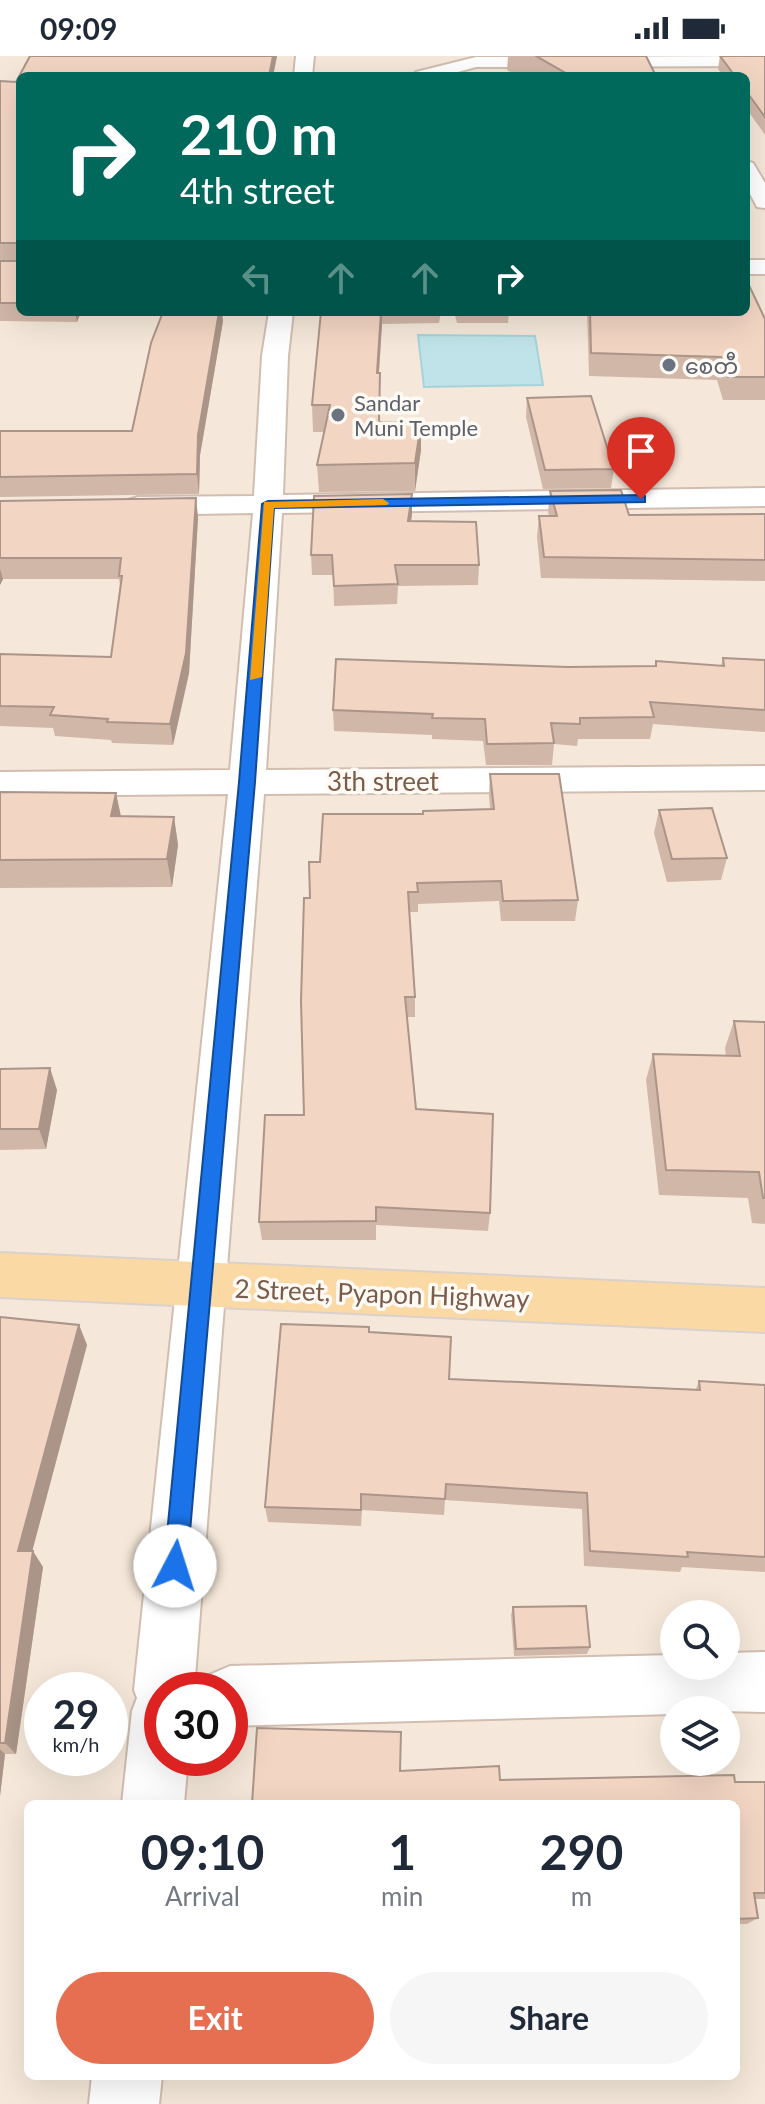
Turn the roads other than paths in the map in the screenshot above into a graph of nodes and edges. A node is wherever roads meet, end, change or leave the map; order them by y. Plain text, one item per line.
1 (474, 59) edge
2 (765, 61) edge
3 (691, 64) edge
4 (434, 72) edge
5 (750, 174) edge
6 (765, 202) edge
7 (280, 316) edge
8 (765, 497) edge
9 (268, 504) junction
10 (111, 507) edge
11 (765, 778) edge
12 (247, 782) junction
13 (0, 784) edge
14 (0, 1275) edge
15 (201, 1286) junction
16 (765, 1310) edge
17 (166, 1672) edge
18 (765, 1682) edge
19 (248, 1696) edge
20 (156, 1776) edge
21 (153, 1800) edge
22 (127, 2080) edge
23 (124, 2104) edge

1 - 3 street
1 - 4 street
2 - 3 street
5 - 6 street
7 - 9 street
8 - 9 street
9 - 10 street
9 - 12 street
11 - 12 street, 3th street
12 - 13 street, 3th street
12 - 15 street
14 - 15 main road, 2 Street, Pyapon Highway
15 - 16 main road, 2 Street, Pyapon Highway
15 - 17 street
18 - 19 street
20 - 21 street
22 - 23 street

